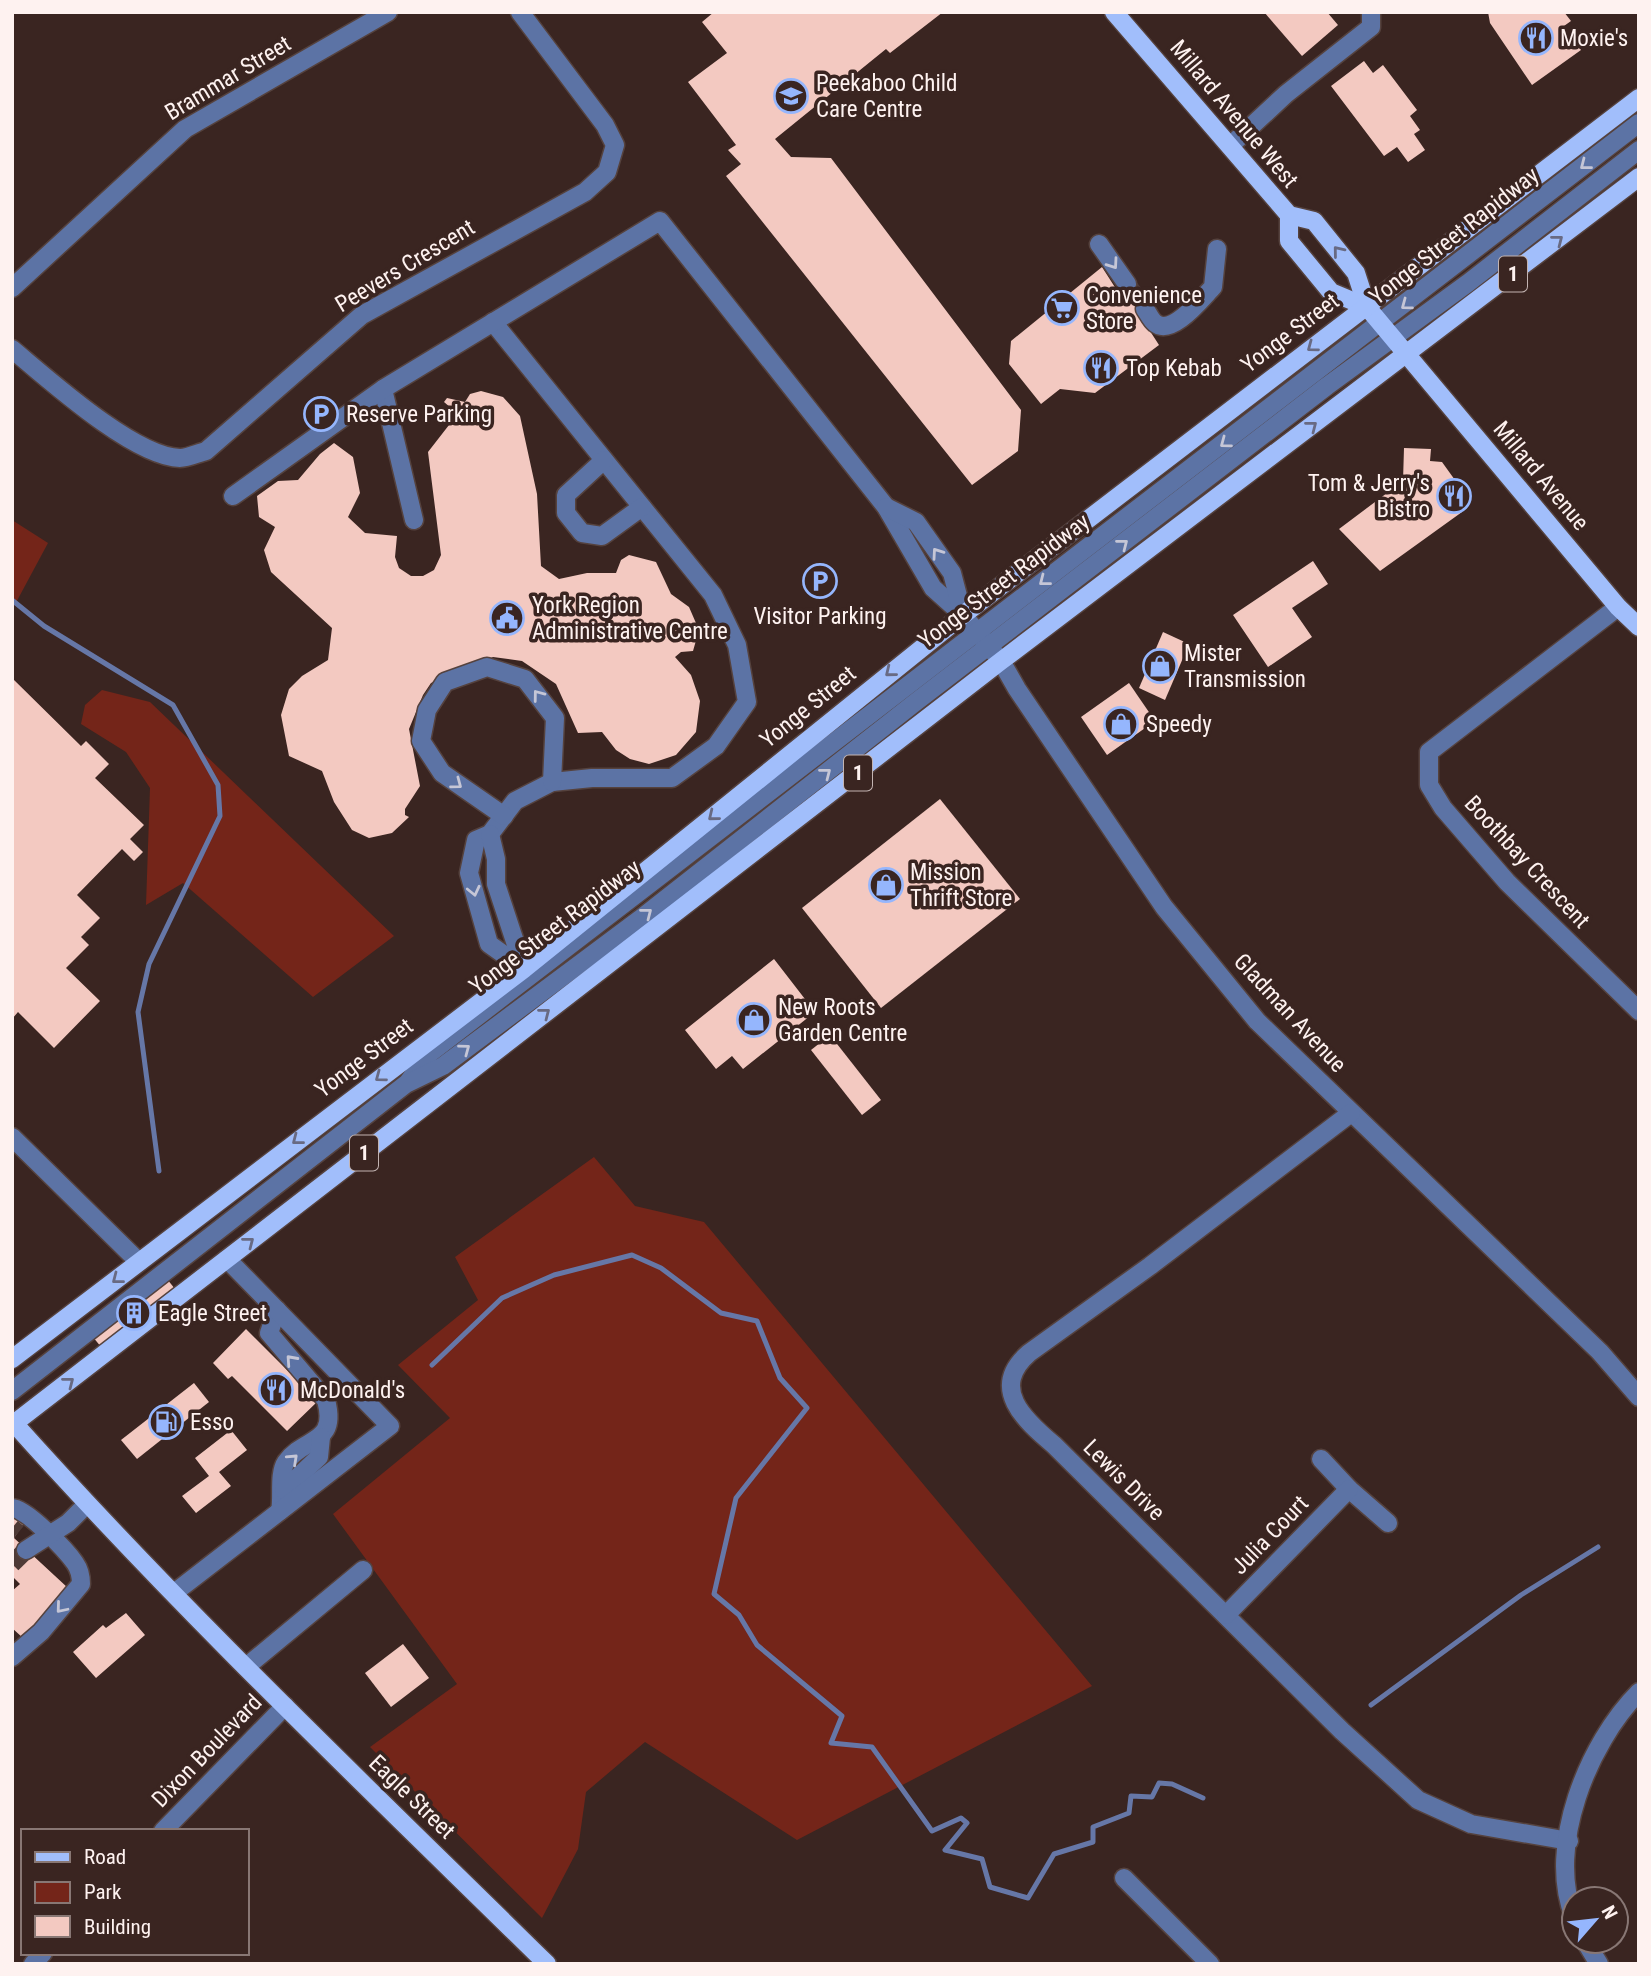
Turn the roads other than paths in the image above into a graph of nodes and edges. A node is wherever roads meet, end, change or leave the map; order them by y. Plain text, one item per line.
1 (388, 12) edge
2 (520, 12) edge
3 (1114, 12) edge
4 (1371, 12) edge
5 (1639, 98) edge
6 (1639, 123) edge
7 (1230, 146) junction
8 (1639, 150) edge
9 (1639, 177) edge
10 (1289, 215) junction
11 (1099, 244) dead end
12 (1217, 249) dead end
13 (1127, 284) tunnel mouth
14 (12, 288) edge
15 (1367, 307) junction
16 (1145, 309) tunnel mouth
17 (493, 322) junction
18 (1381, 324) junction
19 (1393, 338) junction
20 (12, 349) edge
21 (1407, 356) junction
22 (383, 388) junction
23 (604, 460) junction
24 (233, 496) dead end
25 (642, 506) junction
26 (414, 520) dead end
27 (1618, 607) junction
28 (963, 615) junction
29 (1639, 627) edge
30 (983, 640) junction
31 (1001, 661) junction
32 (552, 782) junction
33 (504, 816) junction
34 (490, 834) junction
35 (524, 969) junction
36 (1639, 1012) edge
37 (1352, 1113) junction
38 (12, 1137) edge
39 (226, 1259) junction
40 (139, 1262) junction
41 (276, 1310) junction
42 (12, 1359) edge
43 (12, 1391) edge
44 (1639, 1397) edge
45 (13, 1423) edge
46 (1321, 1459) dead end
47 (1349, 1489) junction
48 (87, 1504) junction
49 (12, 1508) edge
50 (280, 1511) junction
51 (1388, 1523) dead end
52 (18, 1533) dead end
53 (48, 1536) junction
54 (363, 1570) dead end
55 (174, 1593) junction
56 (1226, 1615) junction
57 (12, 1657) edge
58 (246, 1667) junction
59 (1639, 1692) edge
60 (285, 1706) junction
61 (165, 1829) edge
62 (1569, 1841) junction
63 (1124, 1878) dead end
64 (1568, 1885) edge
65 (547, 1964) edge
66 (1210, 1964) edge

1 - 14 street, Brammar Street
2 - 20 street, Peevers Crescent
3 - 7 main road, Millard Avenue West
4 - 7 street
5 - 15 main road, Yonge Street / 1
6 -> 18 street, Yonge Street Rapidway
7 - 10 main road, Millard Avenue West
8 - 19 street, Yonge Street Rapidway
21 -> 9 main road, 1
15 -> 10 main road, Millard Avenue West
10 - 15 main road, Millard Avenue West
11 -> 13 street
12 - 16 street
15 - 18 main road, Millard Avenue West
15 -> 28 main road, Yonge Street / 1
17 - 22 street
17 - 23 street
17 - 28 street
18 - 19 main road, Millard Avenue West
18 -> 30 street, Yonge Street Rapidway
19 - 21 main road, Millard Avenue West
30 -> 19 street, Yonge Street Rapidway
21 - 27 main road, Millard Avenue
31 -> 21 main road, 1
22 - 24 street
22 - 26 street
23 - 25 street
23 - 25 street
25 - 32 street
27 - 29 main road, Millard Avenue
27 - 36 street, Boothbay Crescent
28 - 30 street, Gladman Avenue
28 -> 35 main road, Yonge Street / 1
30 - 31 street, Gladman Avenue
30 - 43 street, Yonge Street Rapidway
31 - 37 street, Gladman Avenue
39 -> 31 main road, 1
32 - 33 street
32 -> 33 street
33 - 34 street
34 - 35 street
34 -> 35 street
35 -> 40 main road, Yonge Street / 1
37 - 44 street, Gladman Avenue
37 - 56 street, Lewis Drive
38 - 40 street
39 - 41 street
45 -> 39 main road, 1
40 -> 42 main road, Yonge Street / 1
50 -> 41 street
41 - 50 street
45 - 48 main road, Eagle Street
46 - 47 street
47 - 51 street
47 - 56 street, Julia Court
48 - 53 street
48 - 55 main road, Eagle Street
49 - 53 street
50 - 55 street
52 - 53 street
53 -> 57 street
54 - 58 street
55 - 58 main road, Eagle Street
56 - 62 street, Lewis Drive
58 - 60 main road, Eagle Street
59 - 62 street
60 - 61 street, Dixon Boulevard
60 - 65 main road, Eagle Street
62 - 64 street
63 - 66 street

